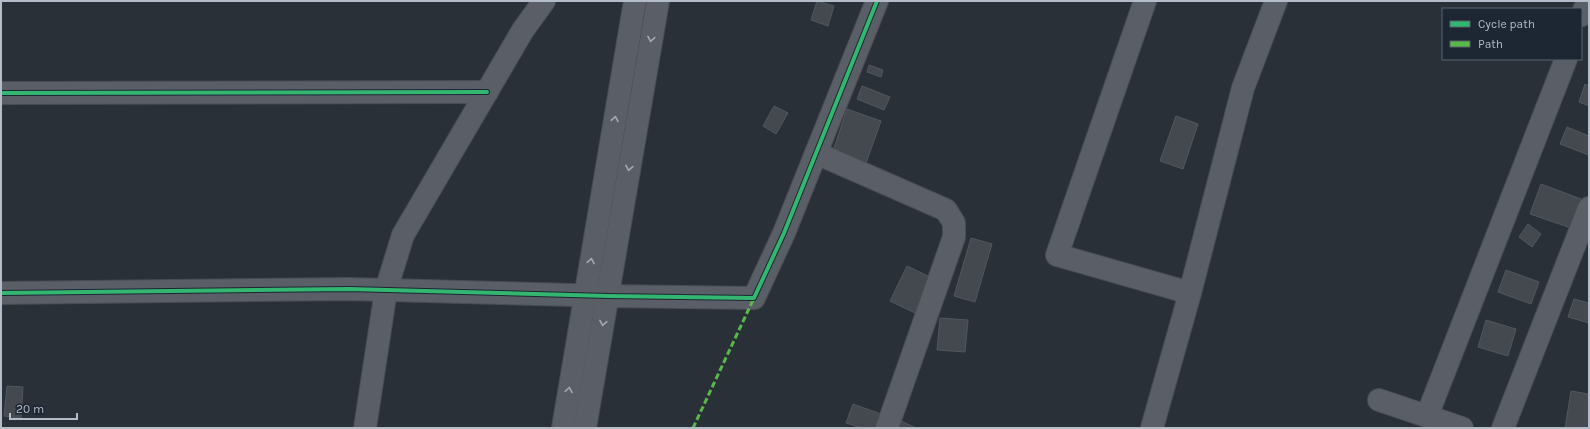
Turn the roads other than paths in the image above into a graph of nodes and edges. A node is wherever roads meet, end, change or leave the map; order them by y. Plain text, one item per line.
1 (544, 1) edge
2 (635, 1) edge
3 (658, 1) edge
4 (877, 1) edge
5 (1145, 1) edge
6 (1276, 1) edge
7 (1566, 60) edge
8 (487, 92) junction
9 (1, 94) edge
10 (816, 153) junction
11 (1589, 208) edge
12 (386, 290) junction
13 (1, 293) edge
14 (1190, 293) junction
15 (585, 296) junction
16 (608, 296) junction
17 (1379, 400) dead end
18 (1427, 416) junction
19 (365, 428) edge
20 (563, 428) edge
21 (585, 428) edge
22 (887, 428) edge
23 (1152, 428) edge
24 (1462, 428) edge
25 (1503, 428) edge

1 - 8 street
15 -> 2 street
3 -> 16 street
4 - 10 street
5 - 14 street
6 - 14 street
7 - 18 street
8 - 9 street
8 - 12 street
10 - 16 street
10 - 22 street
11 - 25 street
12 - 13 street
12 - 15 street
12 - 19 street
14 - 23 street
15 - 16 street
20 -> 15 street
16 -> 21 street
17 - 18 street
18 - 24 street

